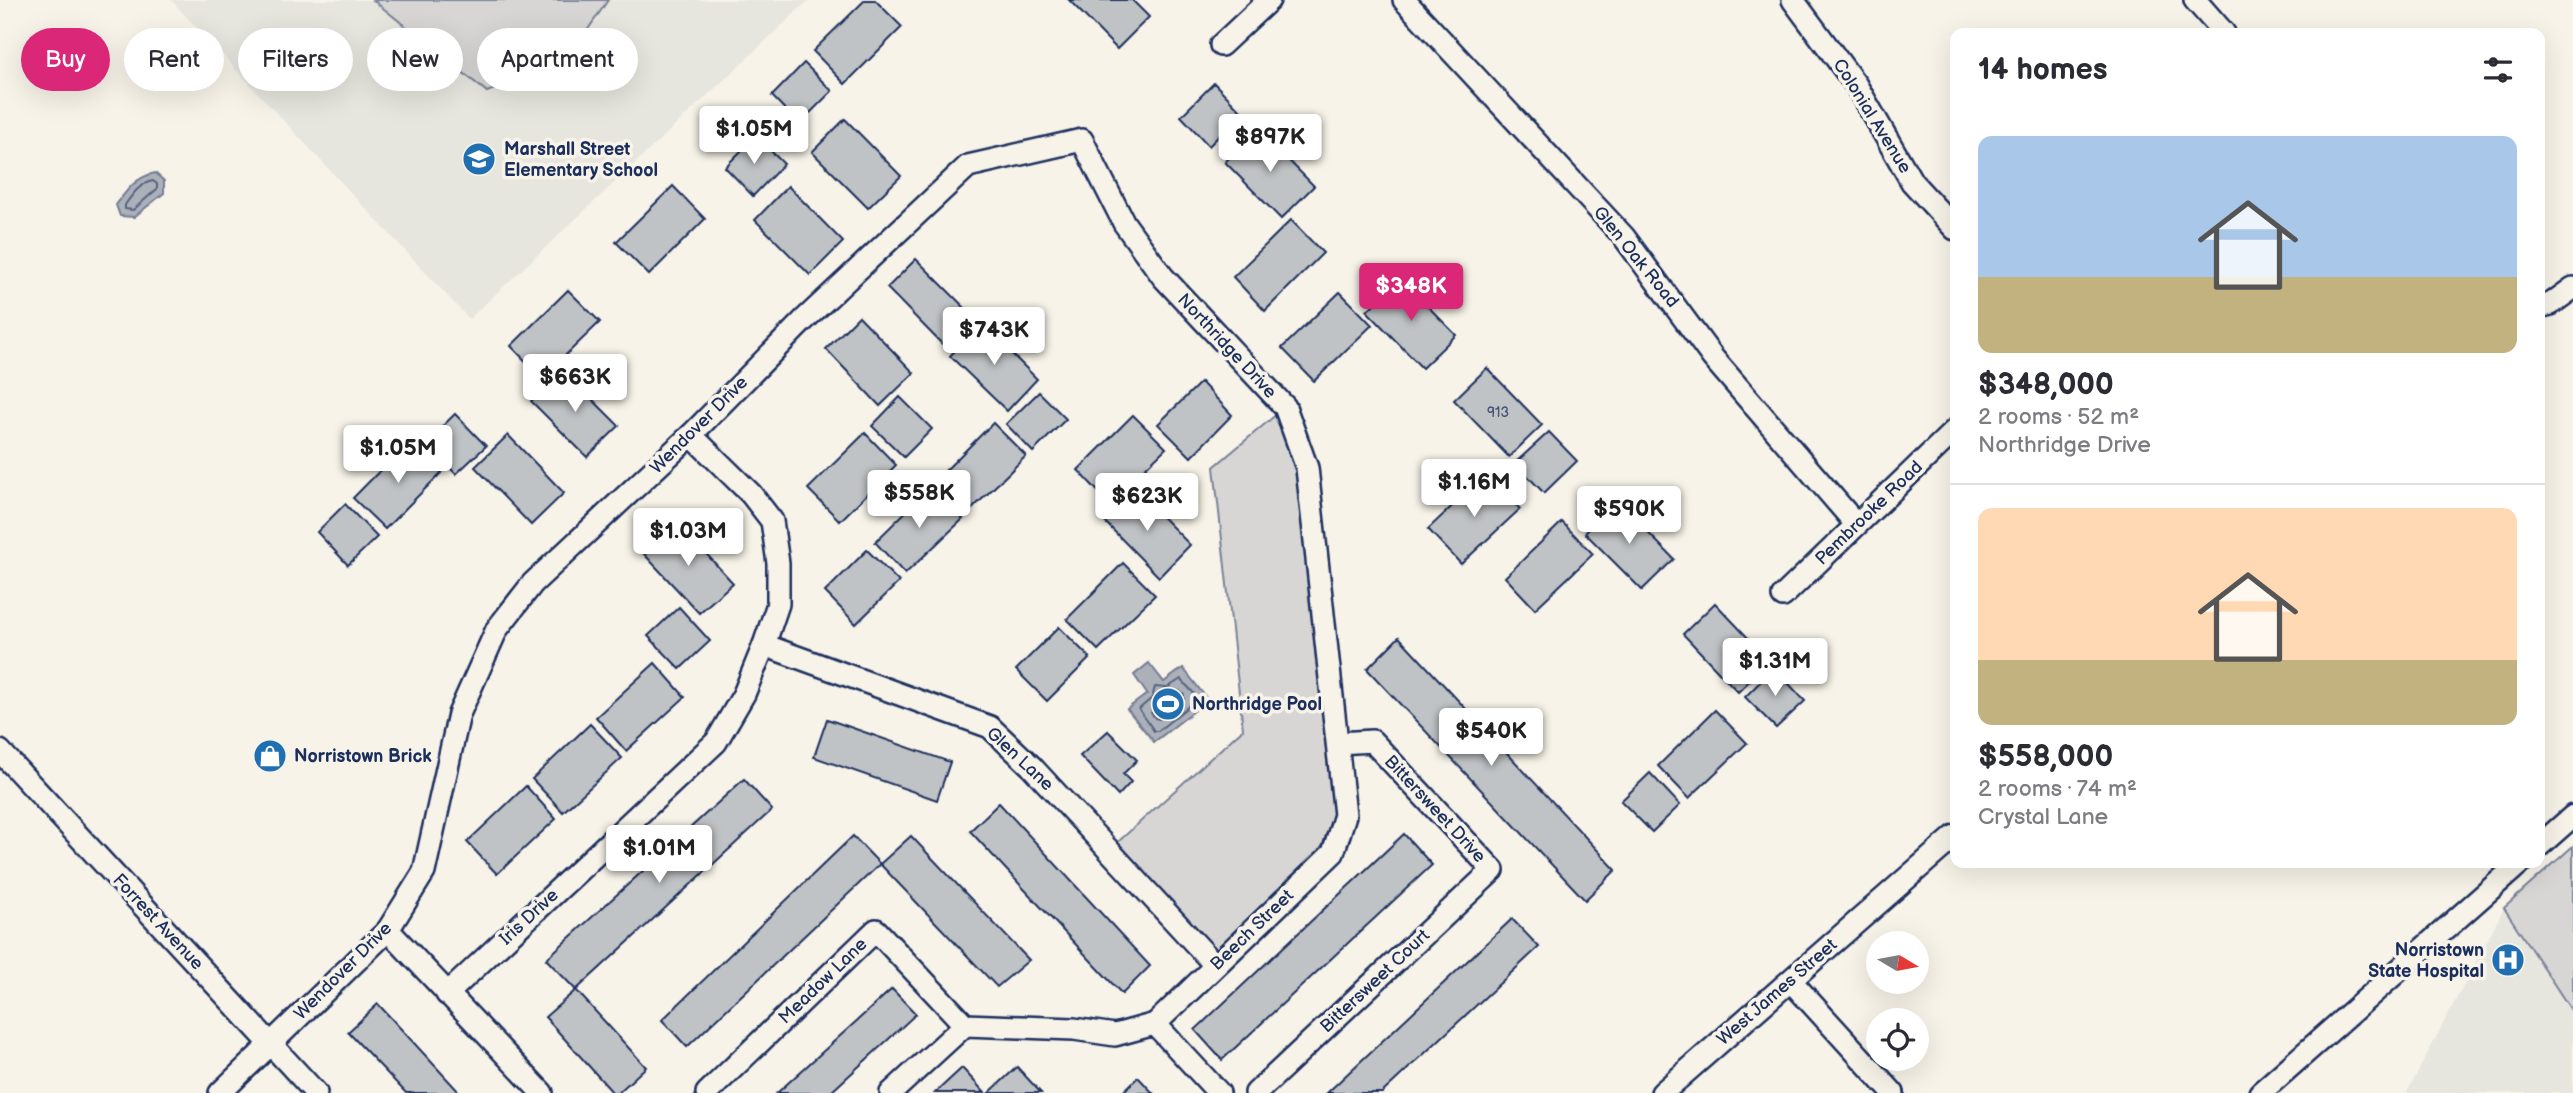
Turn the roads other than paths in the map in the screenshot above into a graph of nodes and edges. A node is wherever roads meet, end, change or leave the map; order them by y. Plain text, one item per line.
1 (1269, 0) edge
2 (1404, 0) edge
3 (1793, 0) edge
4 (2195, 0) edge
5 (2220, 28) edge
6 (1221, 45) dead end
7 (1950, 224) edge
8 (1163, 277) joint
9 (2573, 288) edge
10 (2545, 306) edge
11 (691, 435) junction
12 (1950, 435) edge
13 (1856, 524) junction
14 (1315, 538) joint
15 (1783, 596) dead end
16 (764, 645) junction
17 (1338, 743) junction
18 (0, 751) edge
19 (2573, 817) edge
20 (1950, 840) edge
21 (2545, 841) edge
22 (2514, 868) edge
23 (1493, 870) joint
24 (388, 930) junction
25 (1215, 965) junction
26 (1791, 981) junction
27 (447, 994) junction
28 (1155, 1024) junction
29 (965, 1025) junction
30 (270, 1045) junction
31 (220, 1093) edge
32 (316, 1093) edge
33 (542, 1093) edge
34 (707, 1093) edge
35 (891, 1093) edge
36 (1219, 1093) edge
37 (1256, 1093) edge
38 (1662, 1093) edge
39 (1893, 1093) edge
40 (2260, 1093) edge

1 - 6 street
2 - 13 street, Glen Oak Road
3 - 7 street, Colonial Avenue
4 - 5 street
8 - 11 street, Wendover Drive
8 - 14 street, Northridge Drive
9 - 10 street
11 - 16 street, Iris Drive
11 - 24 street, Wendover Drive
12 - 13 street, Pembrooke Road
13 - 15 street, Pembrooke Road
14 - 17 street, Beech Street
16 - 25 street, Glen Lane
16 - 27 street, Iris Drive
17 - 23 street, Bittersweet Drive
17 - 25 street, Beech Street
18 - 30 street, Forrest Avenue
19 - 21 street
20 - 26 street, West James Street
22 - 40 street
23 - 37 street, Bittersweet Court
24 - 27 street
24 - 30 street, Wendover Drive
25 - 28 street, Beech Street
26 - 38 street, West James Street
26 - 39 street
27 - 33 street
28 - 29 street, Beech Street
28 - 36 street
29 - 34 street, Meadow Lane
29 - 35 street
30 - 31 street, Wendover Drive
30 - 32 street, Forrest Avenue

